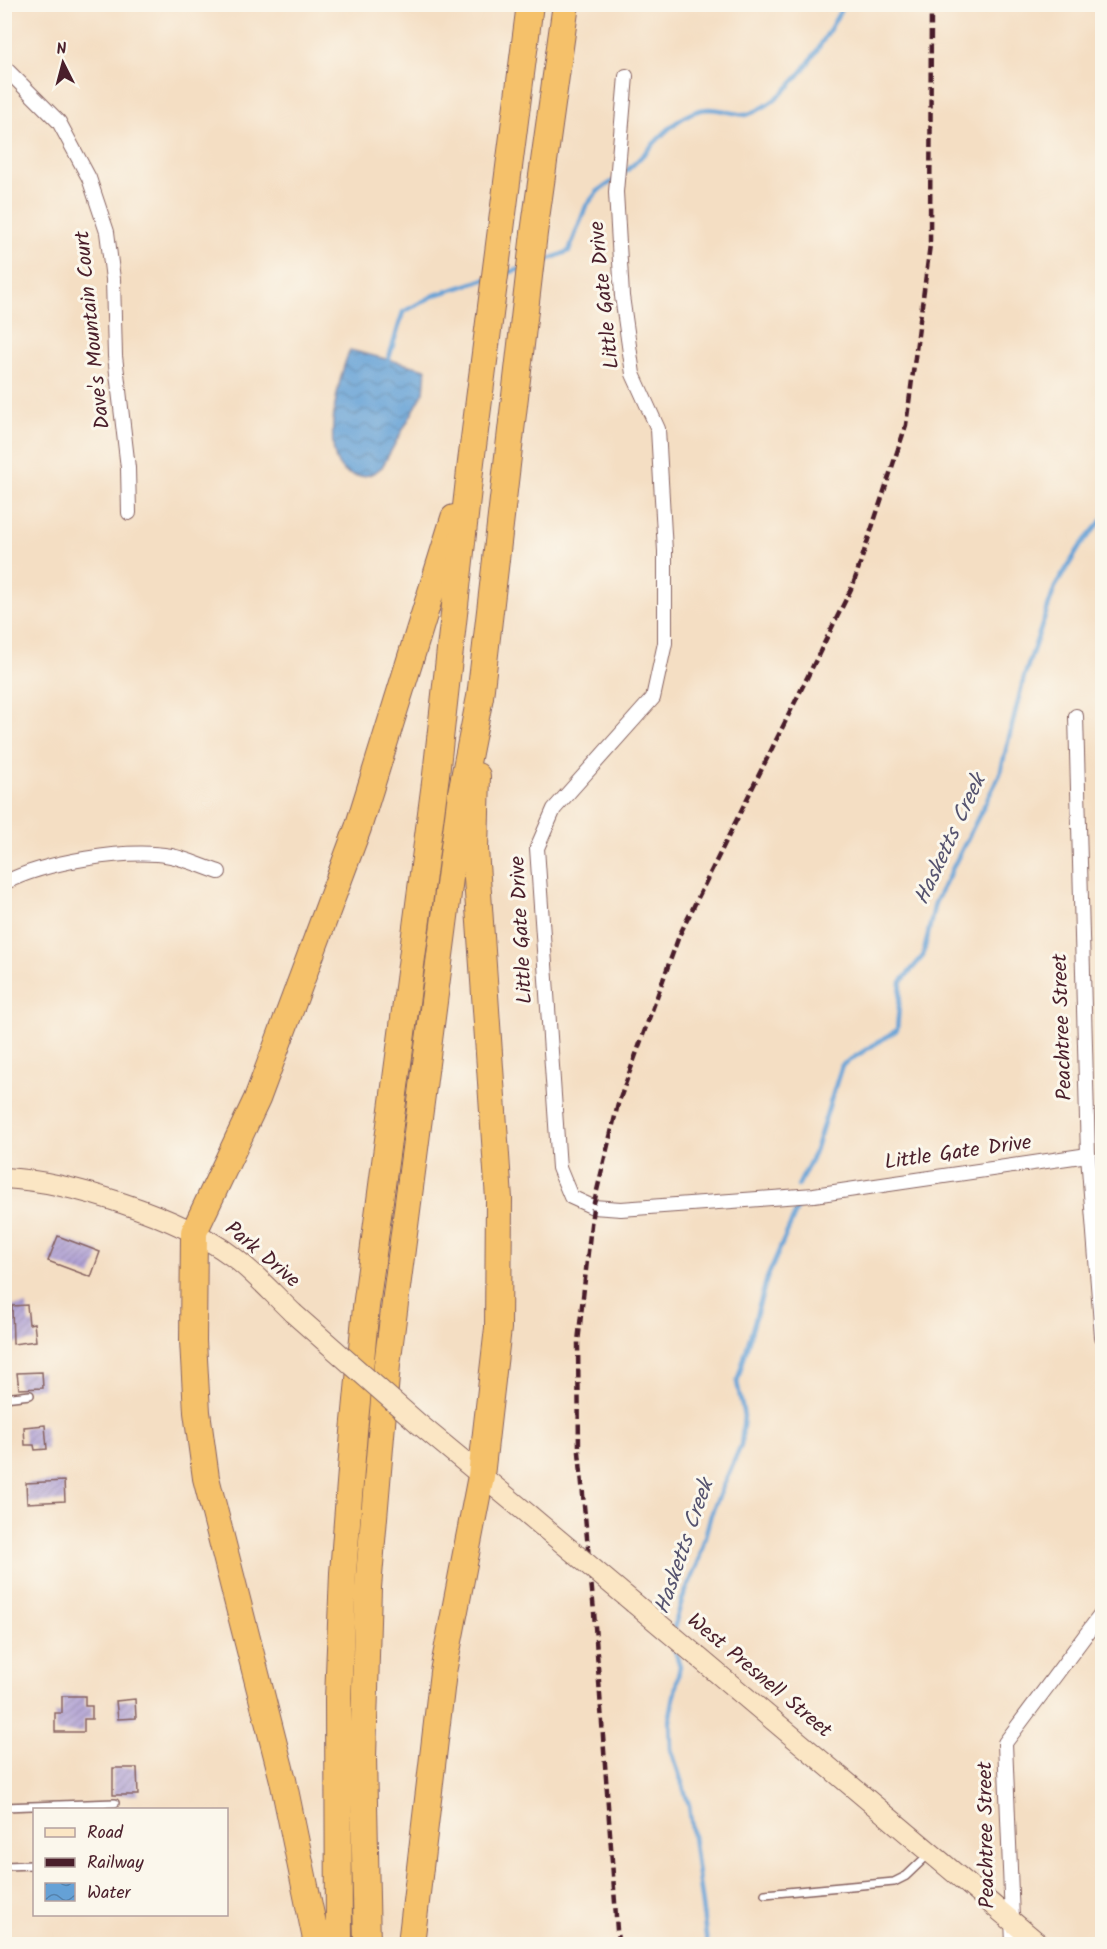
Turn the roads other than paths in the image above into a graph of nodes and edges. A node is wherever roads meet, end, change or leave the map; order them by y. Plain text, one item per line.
1 (530, 4) edge
2 (566, 4) edge
3 (4, 67) edge
4 (627, 76) dead end
5 (471, 462) junction
6 (129, 513) dead end
7 (480, 697) junction
8 (1076, 716) dead end
9 (219, 872) dead end
10 (4, 884) edge
11 (1088, 1155) junction
12 (4, 1178) edge
13 (194, 1232) junction
14 (1102, 1337) edge
15 (30, 1395) dead end
16 (4, 1398) edge
17 (419, 1424) joint
18 (481, 1476) junction
19 (1102, 1613) edge
20 (115, 1803) dead end
21 (4, 1808) edge
22 (931, 1852) junction
23 (33, 1865) edge
24 (4, 1866) edge
25 (765, 1894) dead end
26 (1010, 1918) junction
27 (317, 1944) edge
28 (339, 1944) edge
29 (367, 1944) edge
30 (411, 1944) edge
31 (1013, 1944) edge
32 (1039, 1944) edge

1 - 5 highway
2 - 7 highway
3 - 6 street, Dave's Mountain Court
4 - 11 street, Little Gate Drive
5 - 13 highway
5 - 28 highway
7 - 18 highway
7 - 29 highway
8 - 11 street, Peachtree Street
9 - 10 street
11 - 14 street, Peachtree Street
12 - 13 main road, Park Drive
13 - 17 main road, Park Drive, bridge
13 - 27 highway
15 - 16 lane
17 - 18 main road, West Presnell Street
18 - 22 main road, West Presnell Street, bridge
18 - 30 highway
19 - 26 street, Peachtree Street
20 - 21 lane
22 - 25 lane
22 - 26 main road, West Presnell Street
23 - 24 lane
26 - 31 street, Peachtree Street
26 - 32 main road, West Presnell Street

